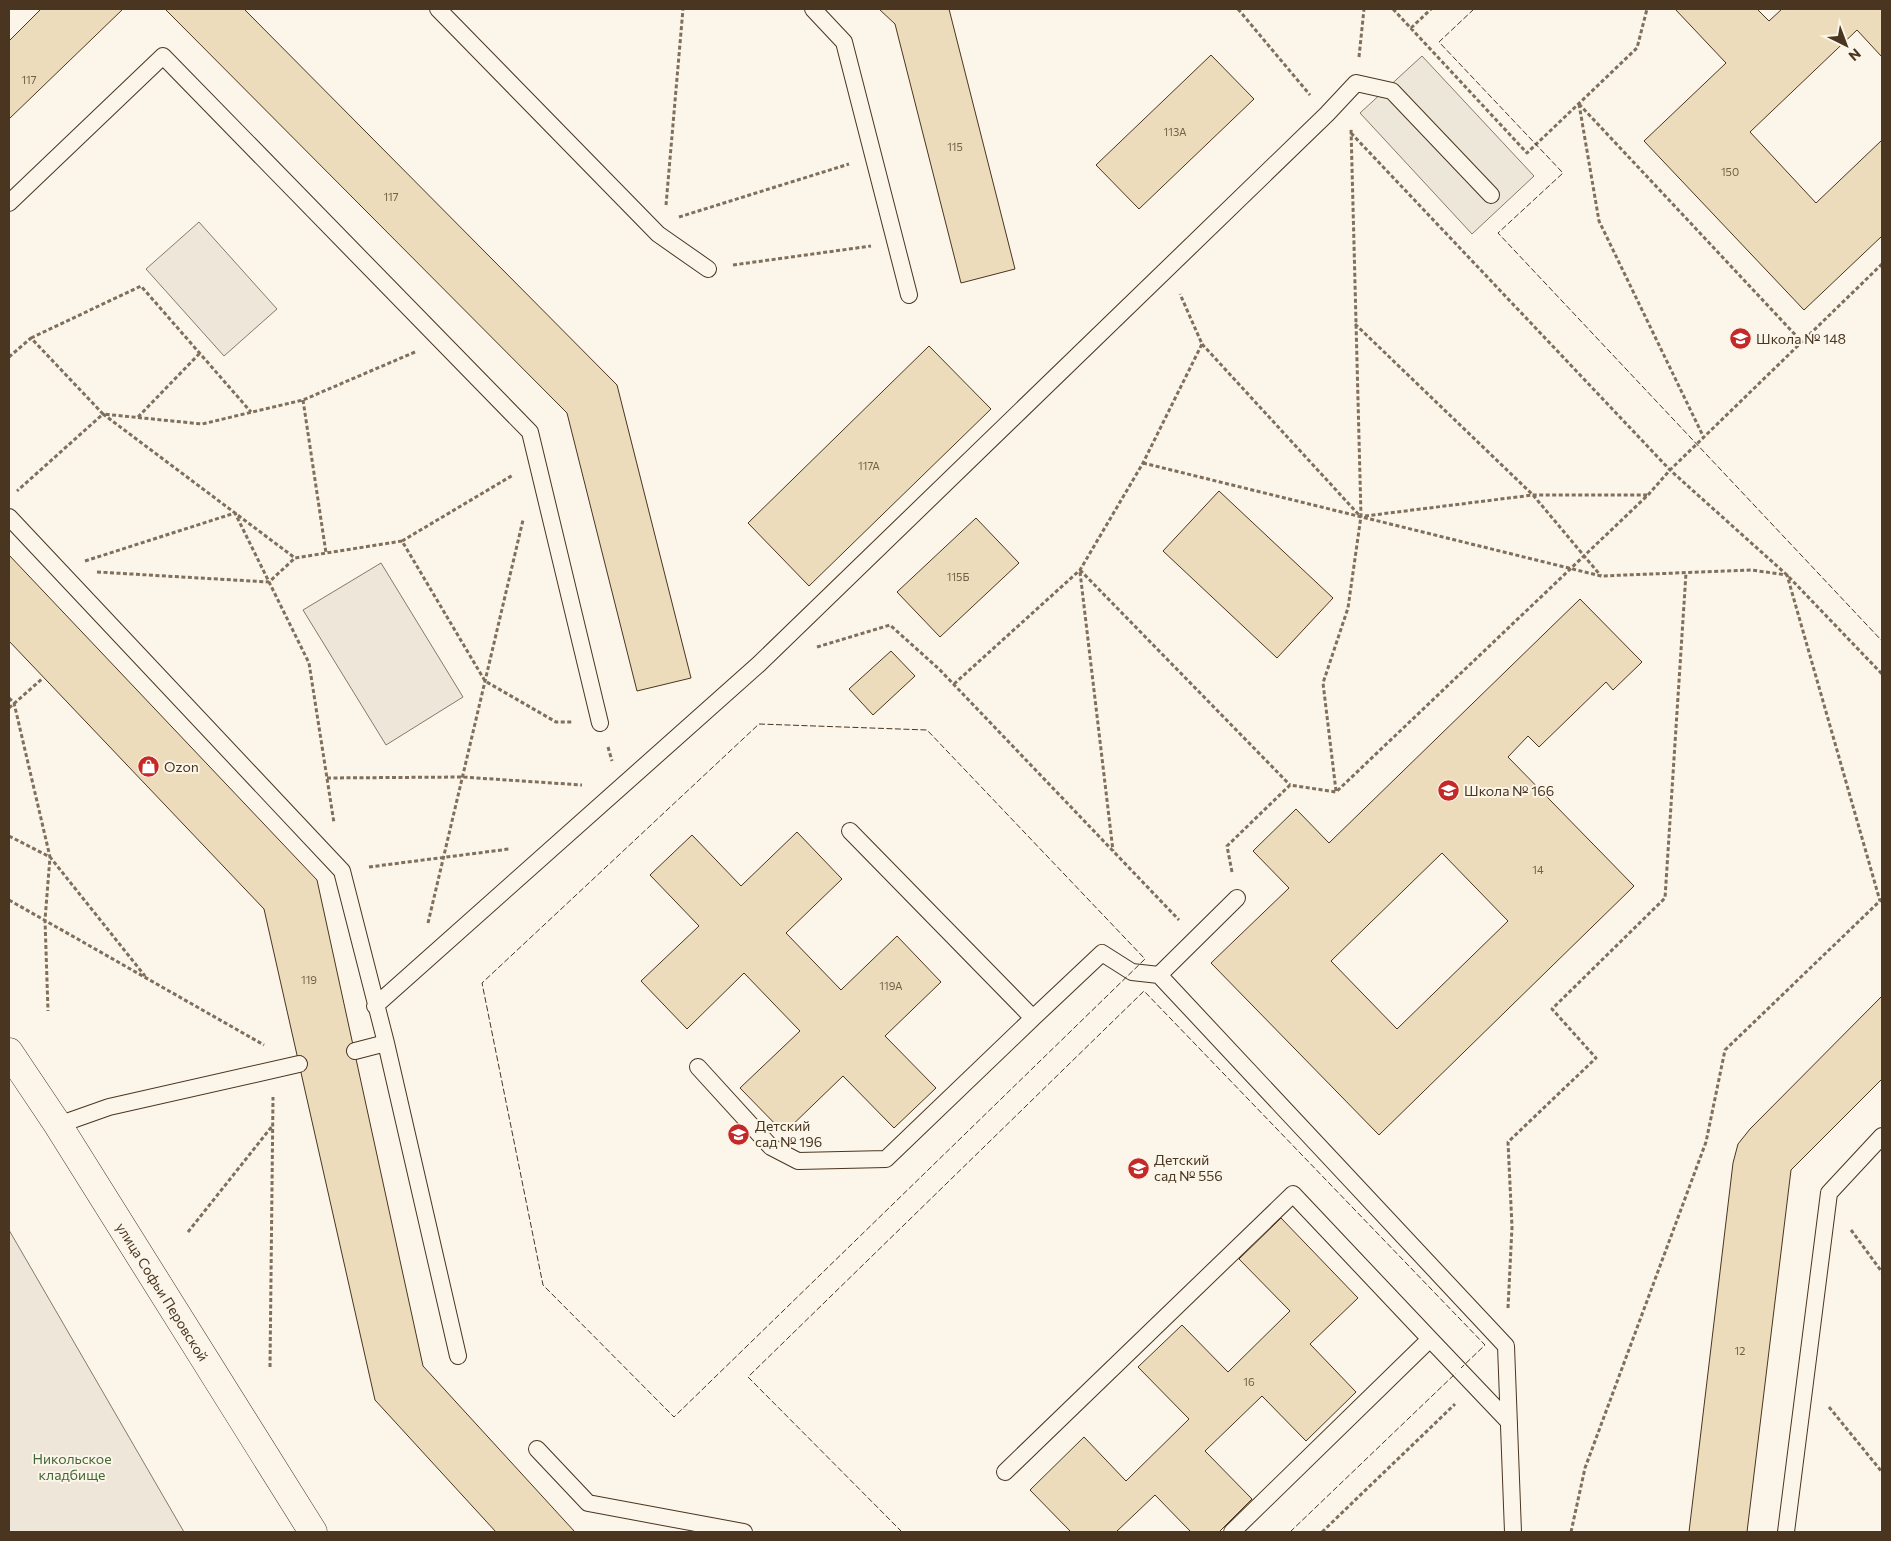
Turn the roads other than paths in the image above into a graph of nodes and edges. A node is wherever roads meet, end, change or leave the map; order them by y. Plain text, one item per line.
1 (438, 9) edge
2 (813, 9) edge
3 (1490, 195) dead end
4 (9, 203) edge
5 (708, 269) road end
6 (910, 295) dead end
7 (9, 517) edge
8 (600, 723) road end
9 (850, 831) dead end
10 (1237, 898) road end
11 (1159, 975) junction
12 (375, 1006) junction
13 (1032, 1018) junction
14 (386, 1043) junction
15 (354, 1051) dead end
16 (9, 1052) edge
17 (299, 1064) dead end
18 (698, 1067) dead end
19 (58, 1125) junction
20 (1882, 1136) edge
21 (1430, 1339) junction
22 (458, 1356) dead end
23 (1508, 1422) junction
24 (536, 1449) dead end
25 (1004, 1472) dead end
26 (312, 1532) edge
27 (744, 1532) edge
28 (1232, 1532) edge
29 (1512, 1532) edge
30 (1786, 1532) edge

1 - 5 lane
2 - 6 lane
3 - 12 lane
4 - 8 lane
7 - 12 lane
9 - 13 lane
10 - 11 lane
11 - 13 lane
11 - 23 lane
12 - 14 lane
13 - 18 lane
14 - 15 lane
14 - 22 lane
16 - 19 street, улица Софьи Перовской
17 - 19 lane
19 - 26 street, улица Софьи Перовской
20 - 30 lane
21 - 23 lane
21 - 25 lane
21 - 28 lane
23 - 29 lane
24 - 27 lane

